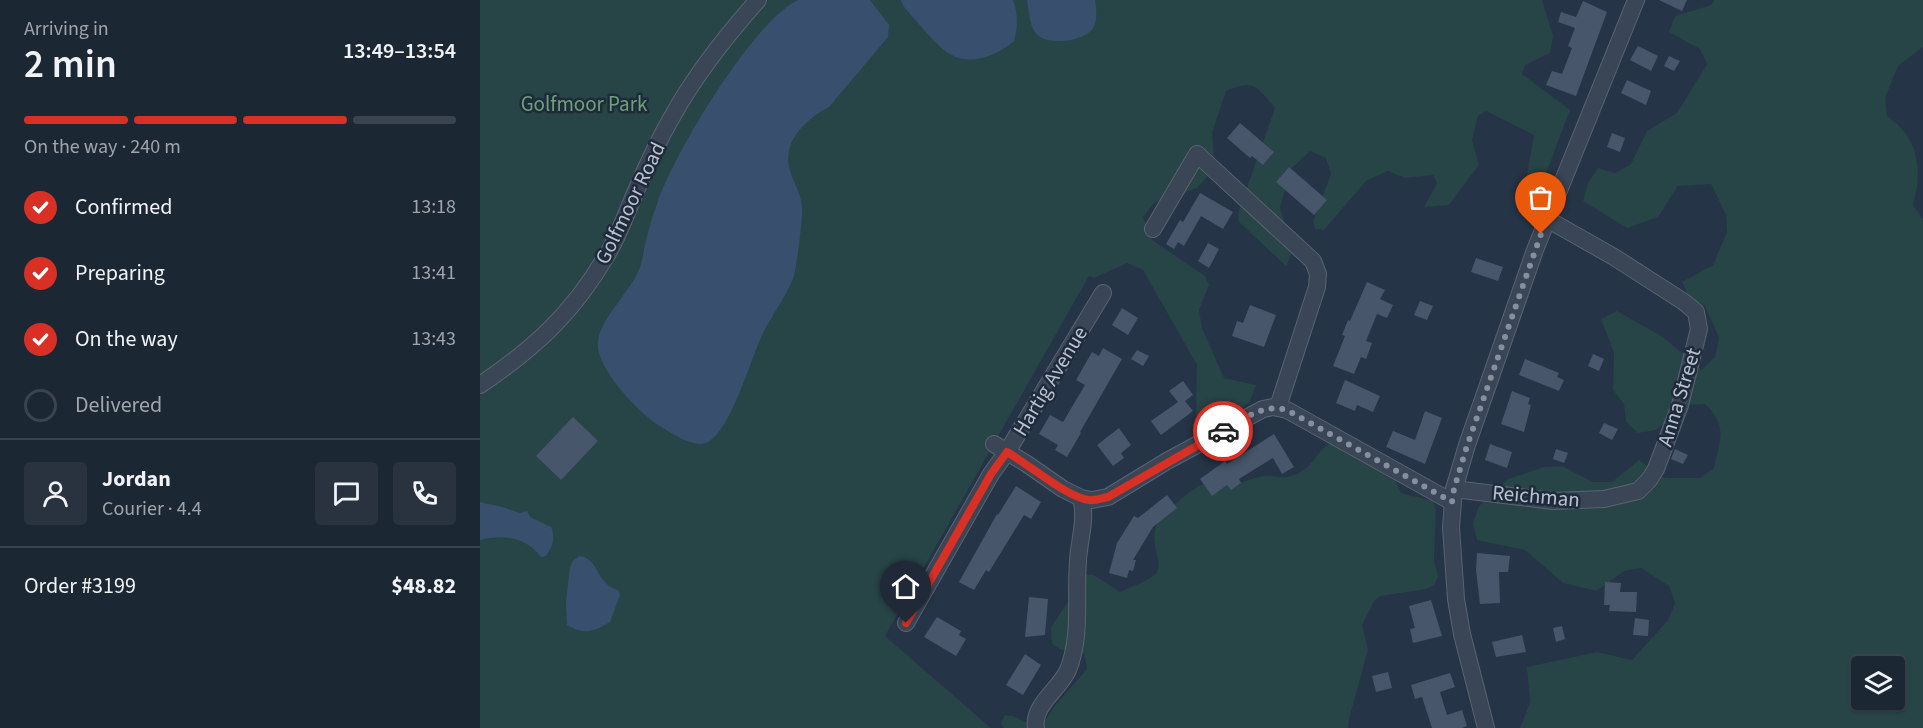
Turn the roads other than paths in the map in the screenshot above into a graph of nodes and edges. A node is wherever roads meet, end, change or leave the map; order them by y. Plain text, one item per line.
1 (758, 0) edge
2 (1636, 0) edge
3 (1547, 219) junction
4 (1153, 229) dead end
5 (1103, 293) dead end
6 (480, 385) edge
7 (1278, 407) junction
8 (1001, 448) junction
9 (1649, 480) joint
10 (1453, 495) junction
11 (1080, 498) junction
12 (906, 623) dead end
13 (1036, 720) edge
14 (1486, 728) edge

1 - 6 street, Golfmoor Road
2 - 3 street
3 - 9 street, Anna Street
3 - 10 street
4 - 7 street
5 - 8 street, Hartig Avenue
7 - 10 street, Reichman
7 - 11 street
8 - 11 street
8 - 12 street, Hartig Avenue
9 - 10 street, Reichman
10 - 14 street
11 - 13 street

